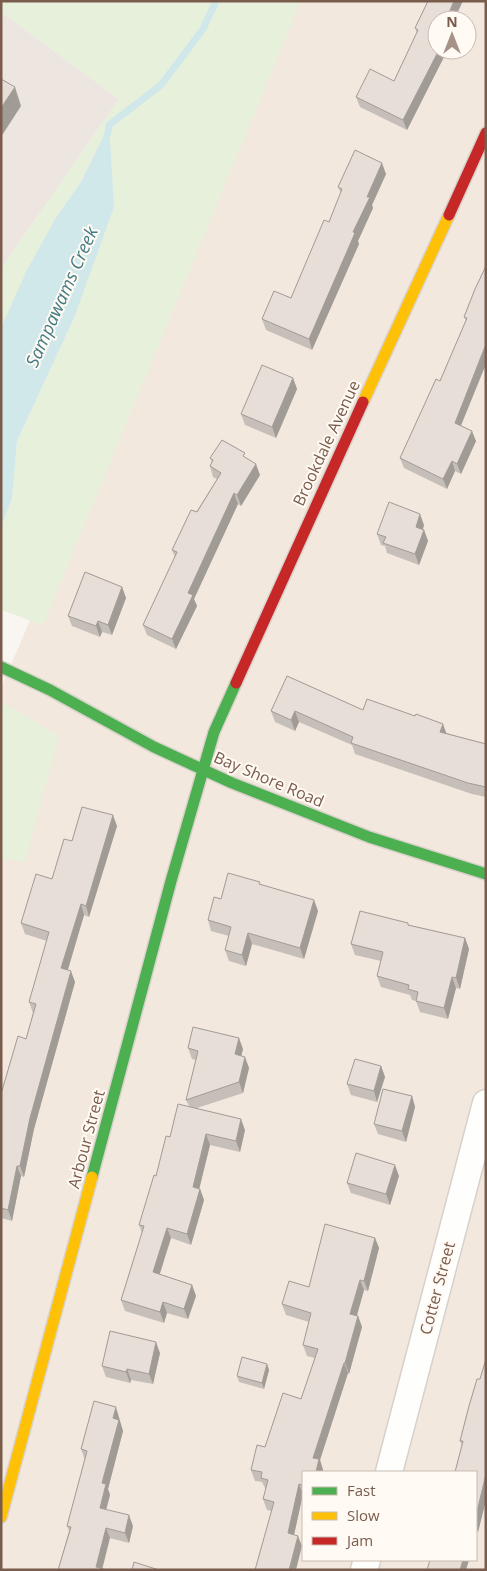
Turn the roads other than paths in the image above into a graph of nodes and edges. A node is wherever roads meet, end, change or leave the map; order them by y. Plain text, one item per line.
1 (486, 133) edge
2 (5, 662) edge
3 (204, 769) junction
4 (486, 874) edge
5 (486, 1104) edge
6 (390, 1471) edge
7 (1, 1517) edge

1 - 3 street, Brookdale Avenue
2 - 3 street, Bay Shore Road
3 - 4 street, Bay Shore Road
3 - 7 street, Arbour Street
5 - 6 street, Cotter Street

